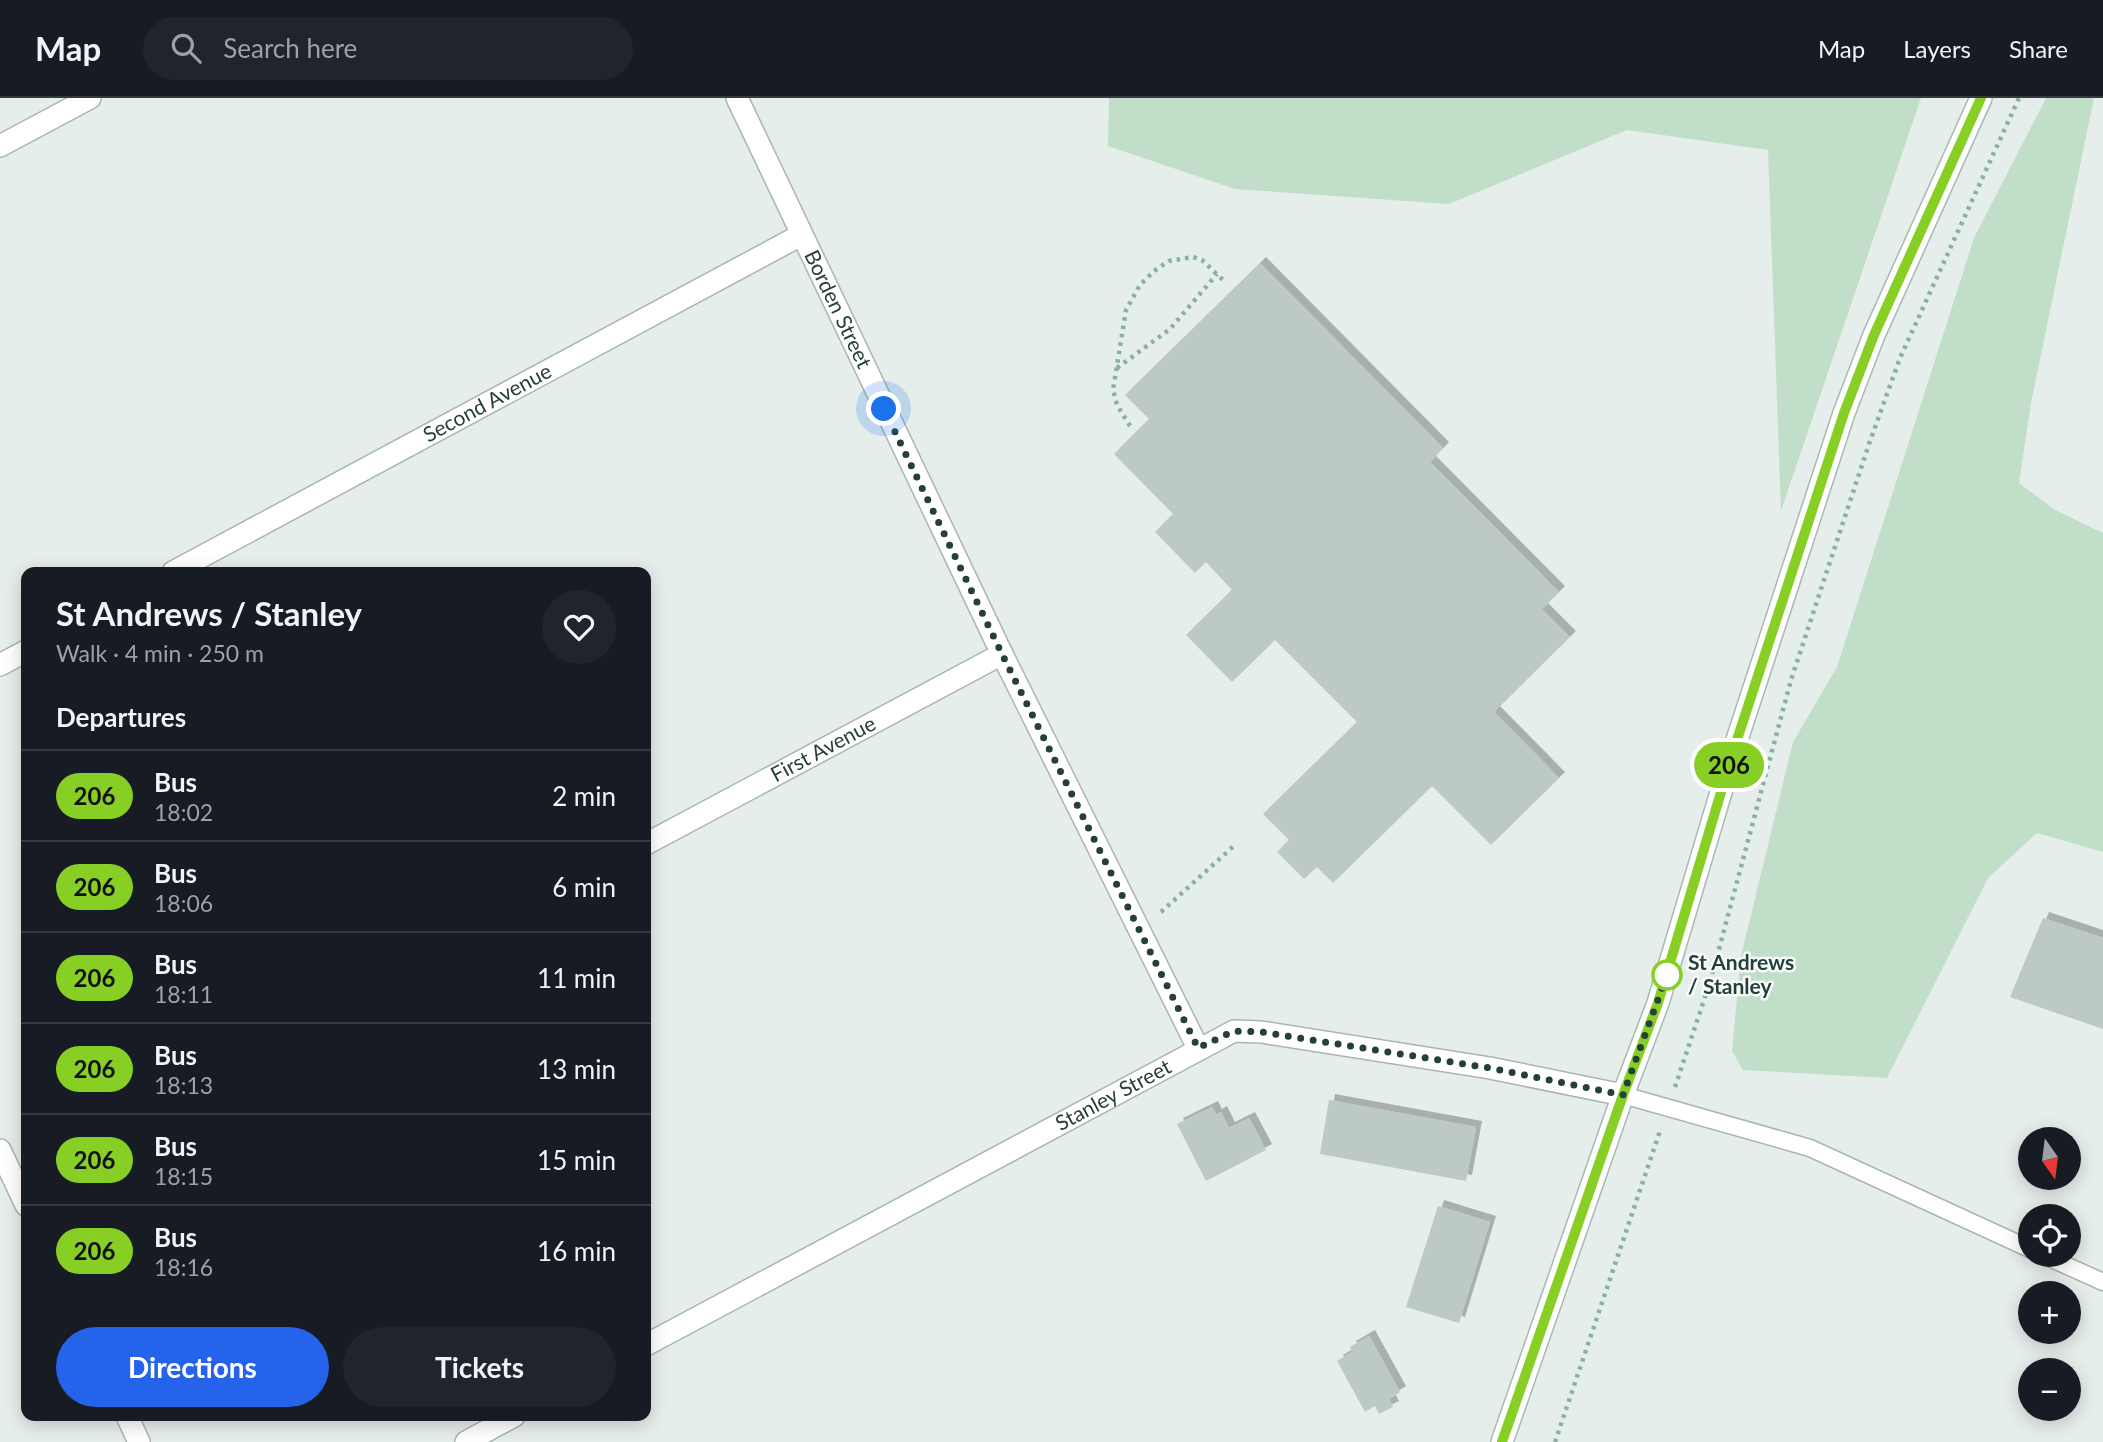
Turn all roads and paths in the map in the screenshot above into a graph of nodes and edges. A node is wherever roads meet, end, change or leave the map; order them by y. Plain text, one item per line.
1 (90, 98) edge
2 (737, 98) edge
3 (1981, 98) edge
4 (2019, 98) edge
5 (0, 146) edge
6 (801, 235) junction
7 (1217, 274) junction
8 (1224, 281) dead end
9 (1116, 369) junction
10 (1129, 426) dead end
11 (182, 567) edge
12 (21, 654) edge
13 (1002, 654) junction
14 (0, 665) edge
15 (651, 841) edge
16 (1236, 844) dead end
17 (1161, 912) dead end
18 (1198, 1048) junction
19 (1623, 1095) junction
20 (1668, 1107) junction
21 (0, 1150) edge
22 (14, 1181) edge
23 (2018, 1243) edge
24 (2070, 1267) edge
25 (2103, 1282) edge
26 (651, 1342) edge
27 (129, 1421) edge
28 (505, 1421) edge
29 (139, 1442) edge
30 (466, 1442) edge
31 (1502, 1442) edge
32 (1555, 1442) edge

1 - 5 street
2 - 6 street, Borden Street
3 - 19 street
4 - 20 path
6 - 11 street, Second Avenue
6 - 13 street, Borden Street
7 - 8 path
7 - 9 path
7 - 9 path
9 - 10 path
12 - 14 street
13 - 15 street, First Avenue
13 - 18 street, Borden Street
16 - 17 path
18 - 19 street, Stanley Street
18 - 26 street, Stanley Street
19 - 20 lane
19 - 31 street
20 - 23 lane
20 - 32 path
21 - 22 street
24 - 25 lane
27 - 29 street
28 - 30 street

